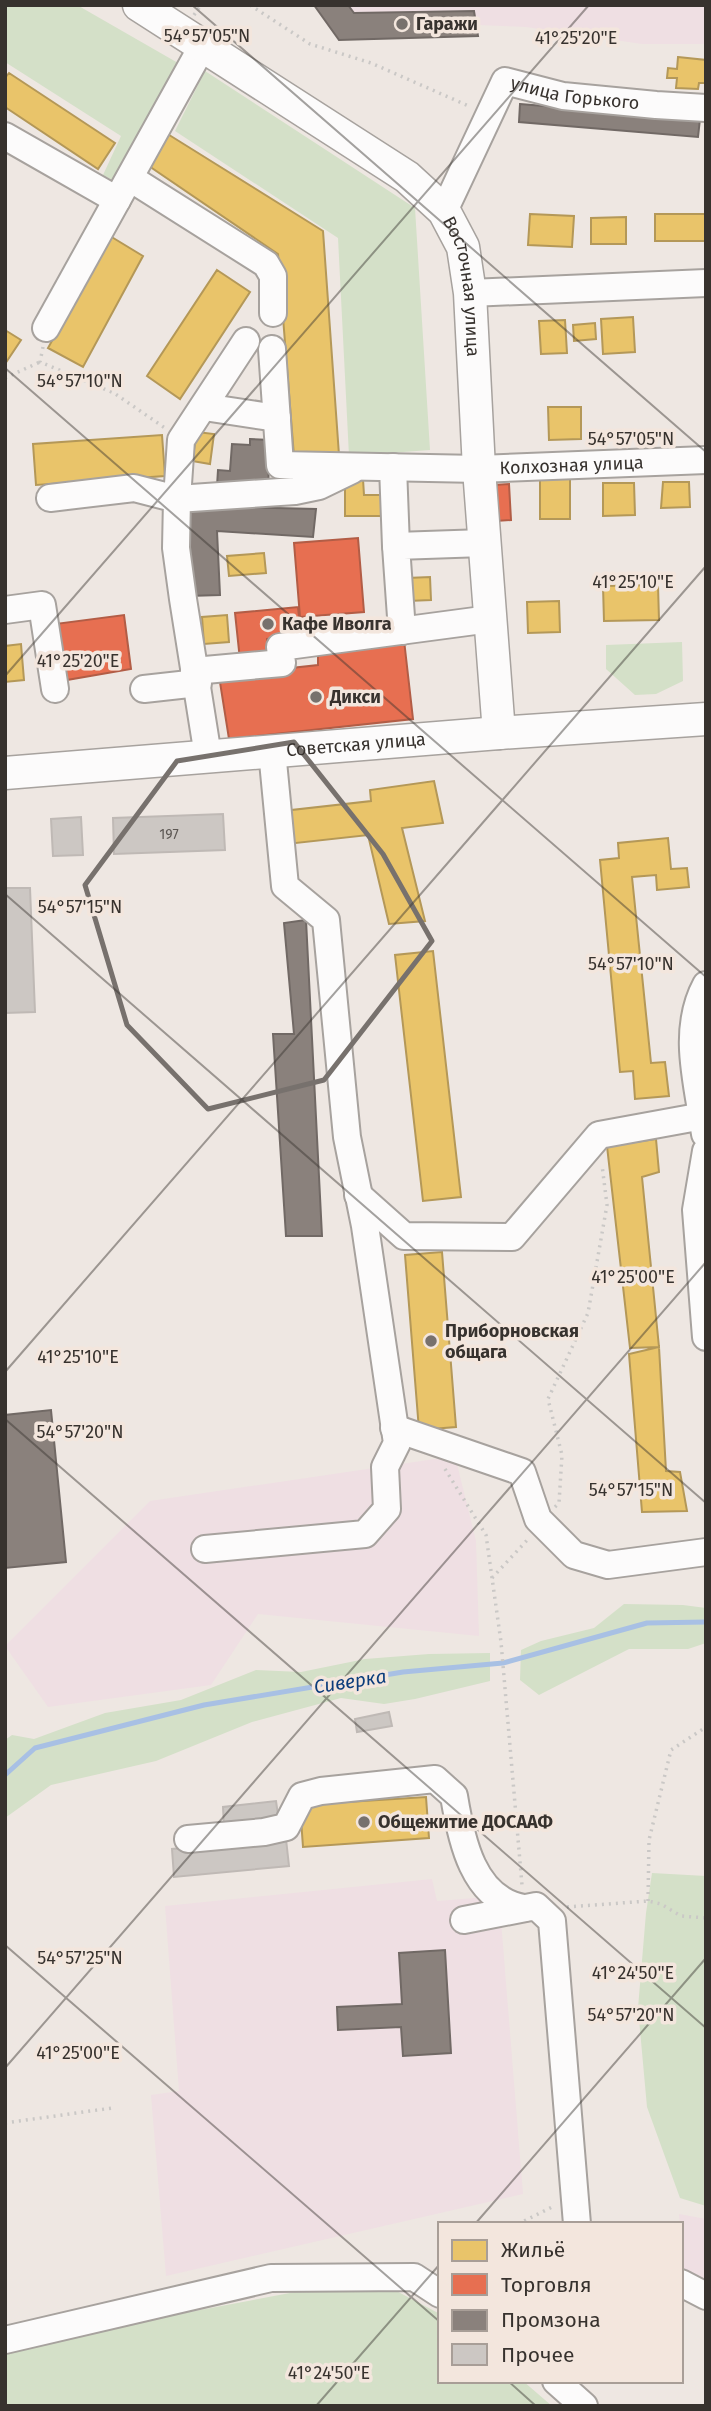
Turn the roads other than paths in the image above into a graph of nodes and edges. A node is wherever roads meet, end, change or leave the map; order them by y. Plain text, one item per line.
1 (139, 5) edge
2 (203, 45) junction
3 (706, 107) edge
4 (5, 136) edge
5 (124, 189) junction
6 (444, 211) junction
7 (706, 282) edge
8 (470, 293) junction
9 (273, 313) dead end
10 (47, 328) road end
11 (246, 341) dead end
12 (272, 349) dead end
13 (204, 407) junction
14 (277, 418) junction
15 (706, 460) edge
16 (358, 467) junction
17 (393, 467) junction
18 (479, 469) junction
19 (50, 498) dead end
20 (177, 499) junction
21 (484, 543) junction
22 (396, 546) junction
23 (5, 610) edge
24 (490, 619) junction
25 (402, 631) junction
26 (196, 677) junction
27 (55, 689) dead end
28 (144, 689) dead end
29 (706, 719) edge
30 (499, 733) junction
31 (272, 751) junction
32 (208, 756) junction
33 (5, 773) edge
34 (706, 985) edge
35 (704, 1127) edge
36 (706, 1152) edge
37 (358, 1195) junction
38 (706, 1337) edge
39 (394, 1429) junction
40 (205, 1549) dead end
41 (706, 1552) edge
42 (188, 1839) dead end
43 (530, 1907) junction
44 (464, 1920) dead end
45 (577, 2222) edge
46 (683, 2284) edge
47 (438, 2293) edge
48 (706, 2296) edge
49 (5, 2340) edge
50 (558, 2383) edge
51 (584, 2406) edge

1 - 2 main road, Восточная улица
2 - 5 street
2 - 6 main road, Восточная улица
3 - 6 street, улица Горького
4 - 5 street
5 - 9 street
5 - 10 street
6 - 8 main road, Восточная улица
7 - 8 street
8 - 18 main road, Восточная улица
11 - 13 street
12 - 14 street
13 - 14 street
13 - 20 street
14 - 16 street, Колхозная улица
15 - 18 street, Колхозная улица
16 - 17 street, Колхозная улица
16 - 20 street
17 - 18 street, Колхозная улица
17 - 22 street
18 - 21 main road, Восточная улица
19 - 20 street
20 - 26 street
21 - 22 street
21 - 24 main road, Восточная улица
22 - 25 street
23 - 27 street
24 - 25 street
24 - 30 main road, Восточная улица
25 - 26 street
26 - 28 street
26 - 32 street
29 - 30 main road, Советская улица
30 - 31 main road, Советская улица
31 - 32 main road, Советская улица
31 - 37 street
32 - 33 main road, Советская улица
34 - 35 street
35 - 37 street
36 - 38 street
37 - 39 street
39 - 40 street
39 - 41 street
42 - 43 street
43 - 44 street
43 - 45 street
46 - 48 street
47 - 49 street
50 - 51 street

